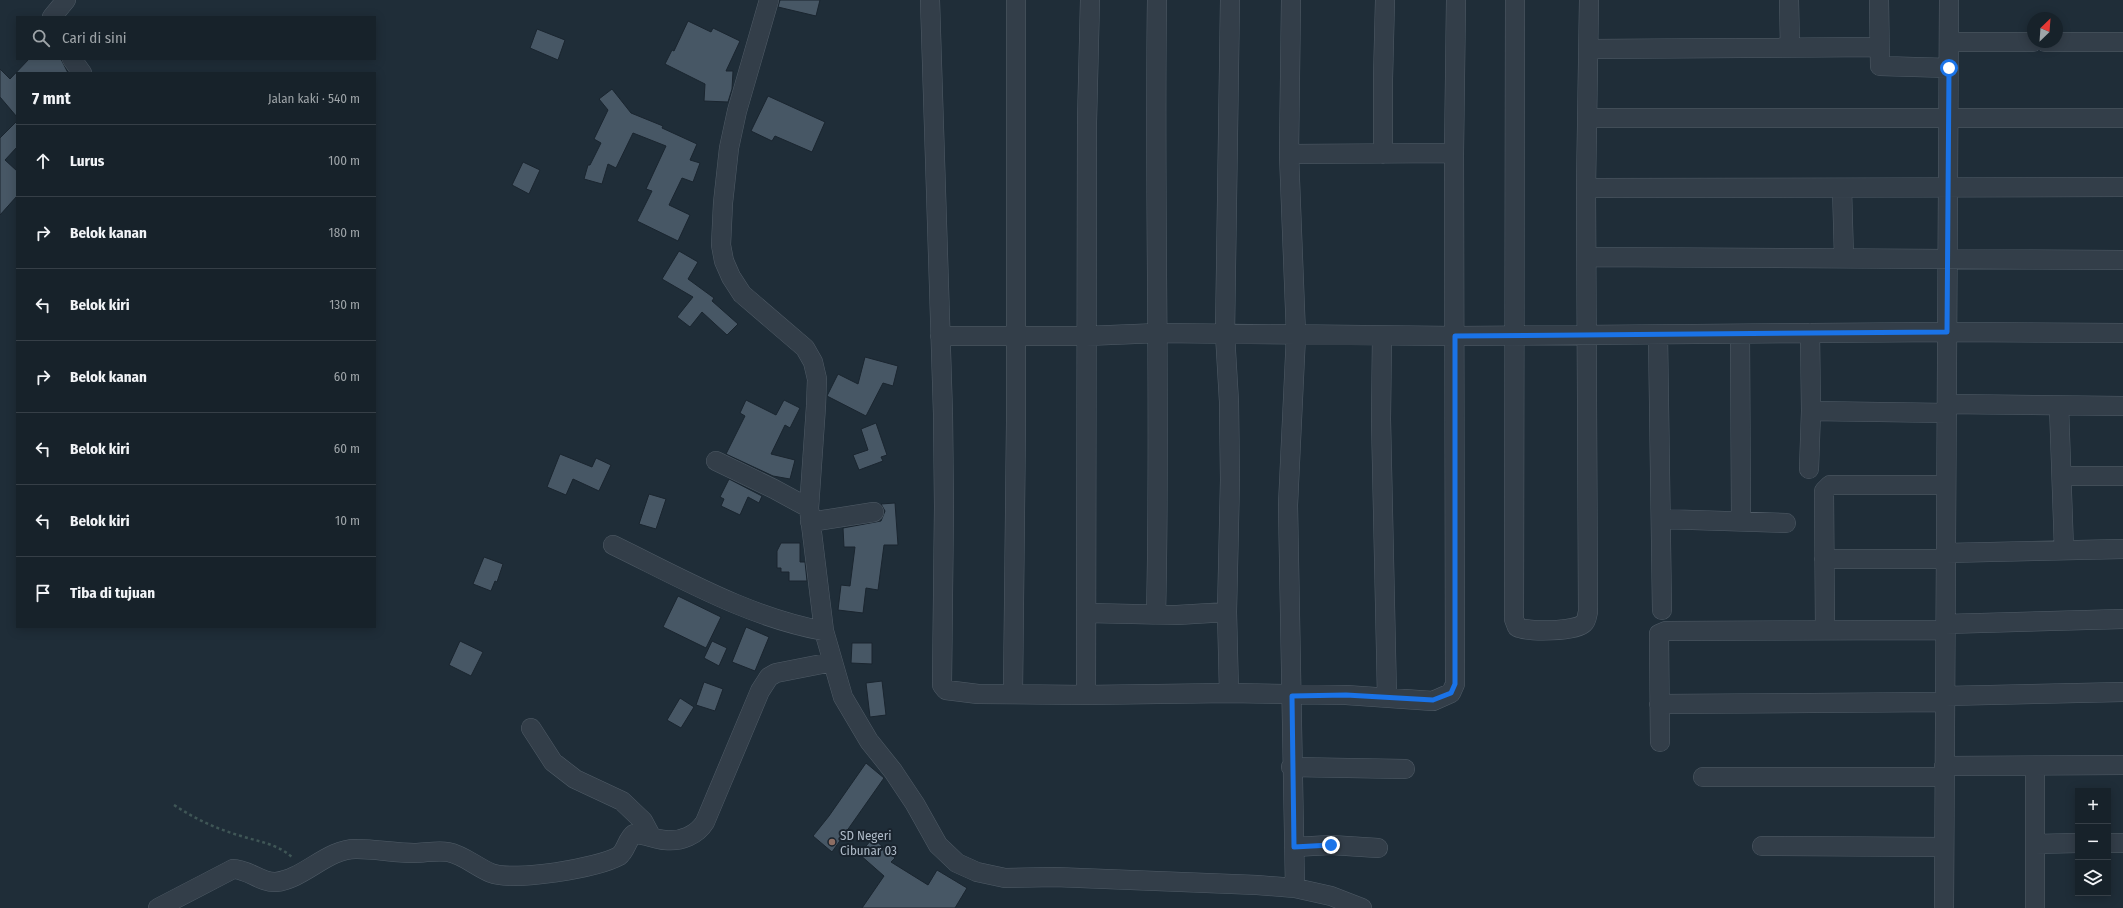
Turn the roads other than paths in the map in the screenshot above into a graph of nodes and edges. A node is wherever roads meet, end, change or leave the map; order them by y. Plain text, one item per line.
1 (66, 0) edge
2 (769, 0) edge
3 (930, 0) edge
4 (1016, 0) edge
5 (1090, 0) edge
6 (1157, 0) edge
7 (1230, 0) edge
8 (1290, 0) edge
9 (1385, 0) edge
10 (1456, 0) edge
11 (1515, 0) edge
12 (1588, 0) edge
13 (1789, 0) edge
14 (1879, 0) edge
15 (1949, 0) edge
16 (53, 16) edge
17 (1949, 42) junction
18 (2027, 42) edge
19 (2063, 42) edge
20 (2123, 42) edge
21 (1790, 47) junction
22 (1880, 47) junction
23 (1589, 49) junction
24 (73, 60) edge
25 (1949, 68) junction
26 (81, 72) edge
27 (1588, 118) junction
28 (2123, 118) edge
29 (1948, 119) junction
30 (1289, 154) junction
31 (1383, 154) junction
32 (1454, 154) junction
33 (1948, 187) junction
34 (2123, 187) edge
35 (1586, 188) junction
36 (1842, 188) junction
37 (1587, 257) junction
38 (1844, 258) junction
39 (1947, 259) junction
40 (2123, 260) edge
41 (1947, 332) junction
42 (1159, 333) junction
43 (1810, 333) junction
44 (2123, 333) edge
45 (1225, 334) junction
46 (1740, 334) junction
47 (1296, 335) junction
48 (1586, 335) junction
49 (1658, 335) junction
50 (940, 336) junction
51 (1016, 336) junction
52 (1086, 336) junction
53 (1382, 336) junction
54 (1455, 336) junction
55 (1516, 336) junction
56 (2059, 406) junction
57 (2123, 406) edge
58 (1946, 409) junction
59 (1811, 411) junction
60 (716, 461) dead end
61 (1809, 469) dead end
62 (2062, 476) junction
63 (2123, 476) edge
64 (1946, 485) junction
65 (874, 512) dead end
66 (810, 515) junction
67 (1661, 519) junction
68 (1741, 521) junction
69 (1786, 523) dead end
70 (614, 545) dead end
71 (2123, 548) edge
72 (2064, 550) junction
73 (1946, 556) junction
74 (1824, 559) junction
75 (1662, 610) dead end
76 (1227, 612) junction
77 (1088, 613) junction
78 (1156, 614) junction
79 (2123, 619) edge
80 (1945, 627) junction
81 (824, 630) junction
82 (1825, 630) junction
83 (832, 662) junction
84 (2123, 692) edge
85 (1013, 693) junction
86 (1229, 693) junction
87 (1086, 695) junction
88 (1292, 696) junction
89 (1387, 697) junction
90 (1945, 699) junction
91 (1659, 704) junction
92 (531, 728) dead end
93 (1660, 742) dead end
94 (2123, 765) edge
95 (2035, 766) junction
96 (1292, 767) junction
97 (1406, 769) dead end
98 (1944, 771) junction
99 (1703, 777) dead end
100 (652, 836) junction
101 (2075, 843) edge
102 (2111, 843) edge
103 (2123, 843) edge
104 (2035, 844) junction
105 (1762, 846) dead end
106 (1294, 847) junction
107 (1944, 847) junction
108 (1378, 848) dead end
109 (1295, 888) junction
110 (158, 908) edge
111 (1362, 908) edge
112 (1944, 908) edge
113 (2035, 908) edge

1 - 16 street
2 - 66 street
3 - 50 street
4 - 51 street
5 - 52 street
6 - 42 street
7 - 45 street
8 - 30 street
9 - 31 street
10 - 32 street
11 - 55 street
12 - 23 street
13 - 21 street
14 - 22 street
15 - 17 street
17 - 18 street
17 - 25 street
19 - 20 street
21 - 22 street
21 - 23 street
22 - 25 street
23 - 27 street
24 - 26 street
25 - 29 street
27 - 29 street
27 - 35 street
28 - 29 street
29 - 33 street
30 - 31 street
30 - 47 street
31 - 32 street
32 - 54 street
33 - 34 street
33 - 36 street
33 - 39 street
35 - 36 street
35 - 37 street
36 - 38 street
37 - 38 street
37 - 48 street
38 - 39 street
39 - 40 street
39 - 41 street
41 - 43 street
41 - 44 street
41 - 58 street
42 - 45 street
42 - 52 street
42 - 78 street
43 - 46 street
43 - 59 street
45 - 47 street
45 - 76 street
46 - 49 street
46 - 68 street
47 - 53 street
47 - 88 street
48 - 49 street
48 - 55 street
48 - 55 street
49 - 67 street
50 - 51 street
50 - 85 street
51 - 52 street
51 - 85 street
52 - 77 street
53 - 54 street
53 - 89 street
54 - 55 street
54 - 89 street
56 - 57 street
56 - 58 street
56 - 62 street
58 - 59 street
58 - 64 street
59 - 61 street
60 - 66 street
62 - 63 street
62 - 72 street
64 - 73 street
64 - 74 street
65 - 66 street
66 - 81 street
67 - 68 street
67 - 75 street
68 - 69 street
70 - 81 street
71 - 72 street
72 - 73 street
73 - 74 street
73 - 80 street
74 - 82 street
76 - 78 street
76 - 86 street
77 - 78 street
77 - 87 street
79 - 80 street
80 - 82 street
80 - 90 street
81 - 83 street
82 - 91 street
83 - 100 street
83 - 109 street
84 - 90 street
85 - 87 street
86 - 87 street
86 - 88 street
88 - 89 street
88 - 96 street
90 - 91 street
90 - 98 street
91 - 93 street
92 - 100 street
94 - 95 street
95 - 98 street
95 - 104 street
96 - 97 street
96 - 106 street
98 - 99 street
98 - 107 street
100 - 110 street
101 - 104 street
102 - 103 street
104 - 113 street
105 - 107 street
106 - 108 street
106 - 109 street
107 - 112 street
109 - 111 street

